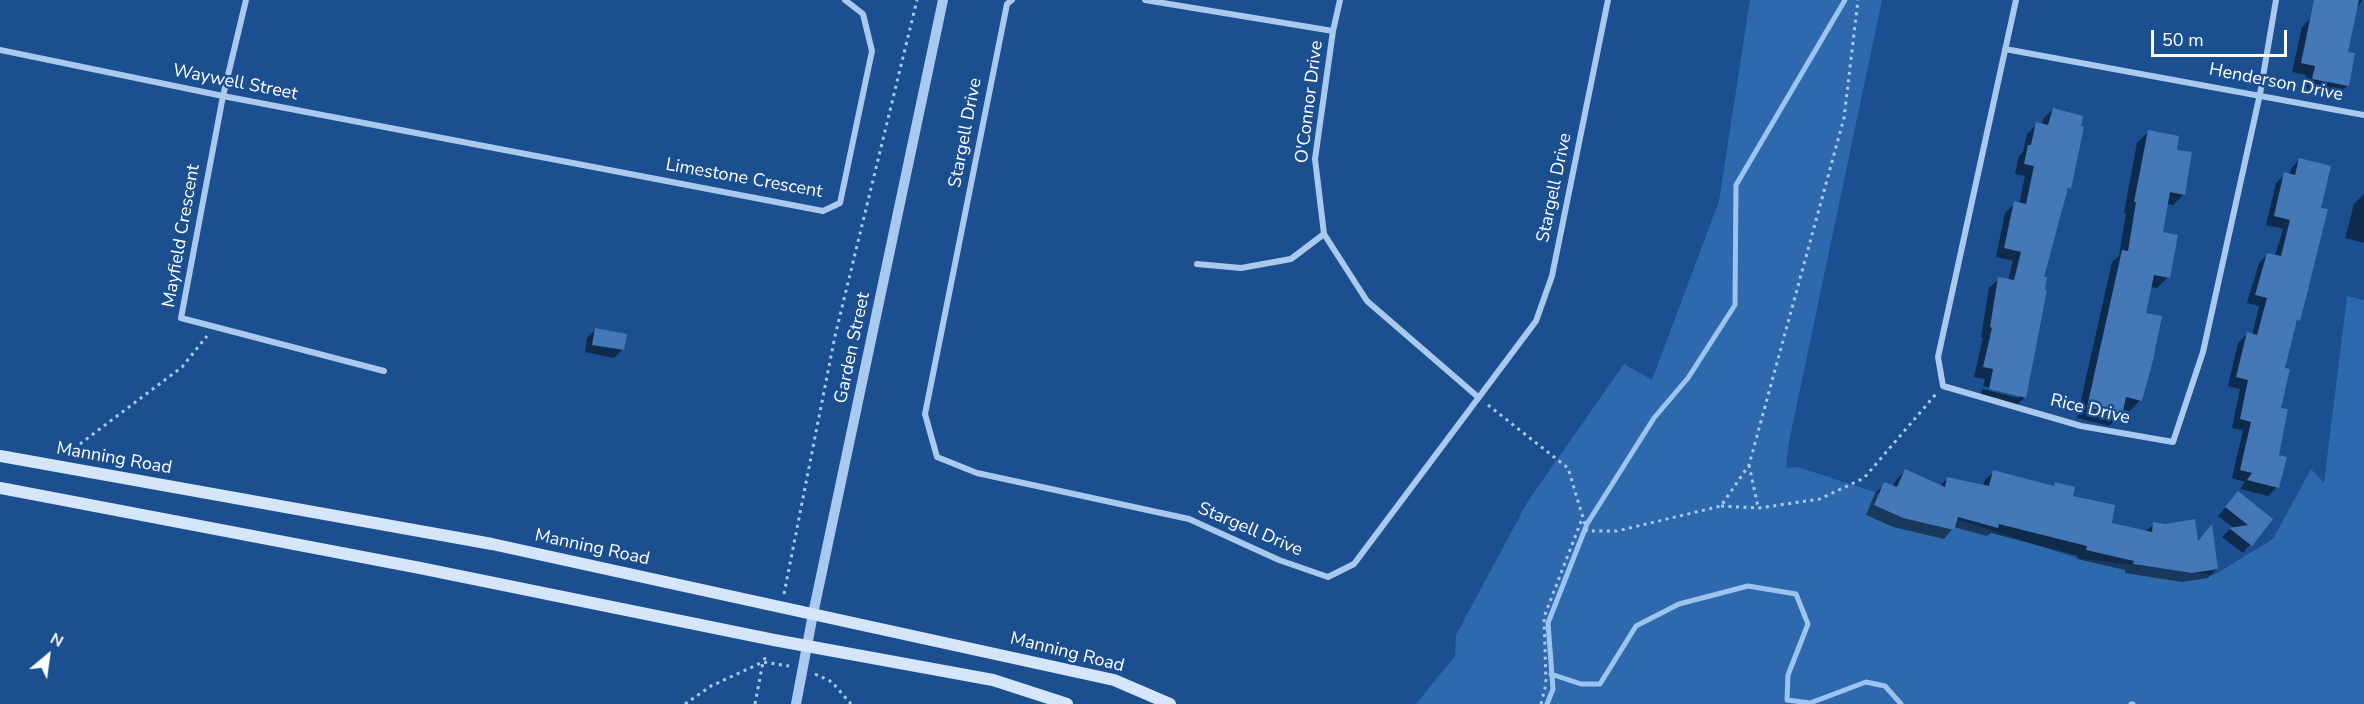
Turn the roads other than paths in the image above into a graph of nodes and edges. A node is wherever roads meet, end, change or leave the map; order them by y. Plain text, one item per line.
1 (246, 0) edge
2 (844, 0) edge
3 (943, 0) edge
4 (1012, 0) edge
5 (1145, 0) edge
6 (1340, 0) edge
7 (1608, 0) edge
8 (2016, 0) edge
9 (2276, 0) edge
10 (1333, 31) junction
11 (2005, 49) junction
12 (0, 50) edge
13 (2260, 94) junction
14 (223, 96) junction
15 (2364, 115) edge
16 (464, 143) joint
17 (1324, 234) junction
18 (1197, 264) dead end
19 (384, 371) dead end
20 (1478, 397) junction
21 (0, 456) edge
22 (0, 488) edge
23 (813, 614) junction
24 (806, 646) junction
25 (796, 704) edge
26 (1067, 704) edge
27 (1170, 704) edge

1 - 14 street
2 - 16 street, Limestone Crescent
3 - 23 street, Garden Street
4 - 20 street, Stargell Drive
5 - 10 street
6 - 10 street, O'Connor Drive
7 - 20 street, Stargell Drive
8 - 11 street
9 - 13 street, Rice Drive
10 - 17 street, O'Connor Drive
11 - 13 street, Henderson Drive
11 - 13 street, Rice Drive
12 - 14 street, Waywell Street
13 - 15 street, Henderson Drive
14 - 16 street, Waywell Street
14 - 19 street, Mayfield Crescent
17 - 18 street
17 - 20 street, O'Connor Drive
21 - 23 main road, Manning Road
22 - 24 main road
23 - 24 street, Garden Street
23 - 27 main road, Manning Road
24 - 25 street, Garden Street
24 - 26 main road

